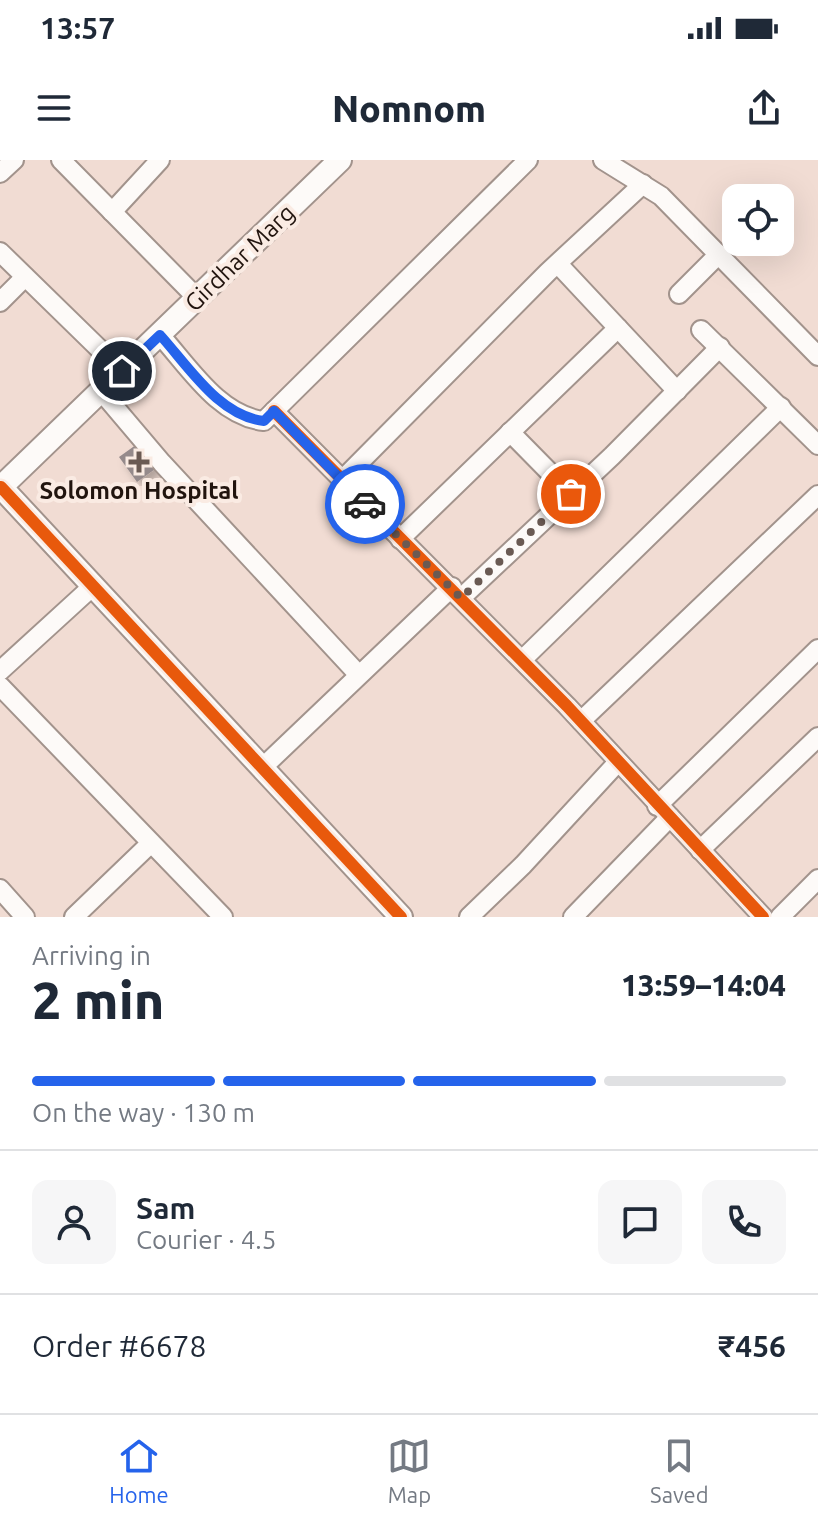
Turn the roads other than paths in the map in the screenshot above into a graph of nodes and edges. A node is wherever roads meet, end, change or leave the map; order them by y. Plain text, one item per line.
1 (14, 160) edge
2 (61, 160) edge
3 (160, 160) edge
4 (340, 160) edge
5 (528, 160) edge
6 (603, 160) edge
7 (0, 173) edge
8 (643, 184) junction
9 (112, 212) junction
10 (0, 252) edge
11 (719, 254) junction
12 (558, 264) junction
13 (25, 277) junction
14 (679, 294) dead end
15 (198, 299) junction
16 (0, 302) edge
17 (618, 328) junction
18 (701, 330) dead end
19 (160, 335) junction
20 (720, 347) junction
21 (818, 356) edge
22 (122, 371) junction
23 (101, 391) junction
24 (677, 391) junction
25 (781, 407) junction
26 (274, 411) junction
27 (510, 432) junction
28 (818, 445) edge
29 (342, 480) junction
30 (1, 487) edge
31 (571, 494) junction
32 (818, 495) edge
33 (400, 539) junction
34 (93, 586) junction
35 (456, 593) junction
36 (818, 649) edge
37 (522, 660) junction
38 (0, 671) edge
39 (358, 674) junction
40 (0, 686) edge
41 (581, 721) junction
42 (818, 737) edge
43 (618, 762) junction
44 (262, 768) junction
45 (664, 812) junction
46 (151, 843) junction
47 (700, 850) junction
48 (818, 879) edge
49 (0, 889) edge
50 (25, 917) edge
51 (74, 917) edge
52 (223, 917) edge
53 (401, 917) edge
54 (469, 917) edge
55 (573, 917) edge
56 (763, 917) edge
57 (780, 917) edge

1 - 7 street
2 - 9 street
3 - 9 street
4 - 15 street, Girdhar Marg
5 - 26 street
6 - 8 street
8 - 11 street
8 - 12 street
9 - 15 street
10 - 13 street
11 - 14 street
11 - 21 street
12 - 17 street
12 - 29 street
13 - 16 street
13 - 22 street
15 - 19 street, Girdhar Marg
17 - 24 street
17 - 27 street
18 - 20 street
19 - 22 street, Girdhar Marg
19 - 26 street
20 - 24 street
20 - 25 street
22 - 23 street, Girdhar Marg
23 - 30 street, Girdhar Marg
23 - 39 street
24 - 31 street
25 - 28 street
25 - 37 street
26 - 29 street
27 - 31 street
27 - 33 street
29 - 33 street
30 - 34 street
31 - 35 street
32 - 41 street
33 - 35 street
34 - 38 street
34 - 44 street
35 - 37 street
35 - 39 street
36 - 45 street
37 - 41 street
39 - 44 street
40 - 46 street
41 - 43 street
42 - 47 street
43 - 45 street
43 - 54 street
44 - 53 street
45 - 47 street
45 - 55 street
46 - 51 street
46 - 52 street
47 - 56 street
48 - 57 street
49 - 50 street

